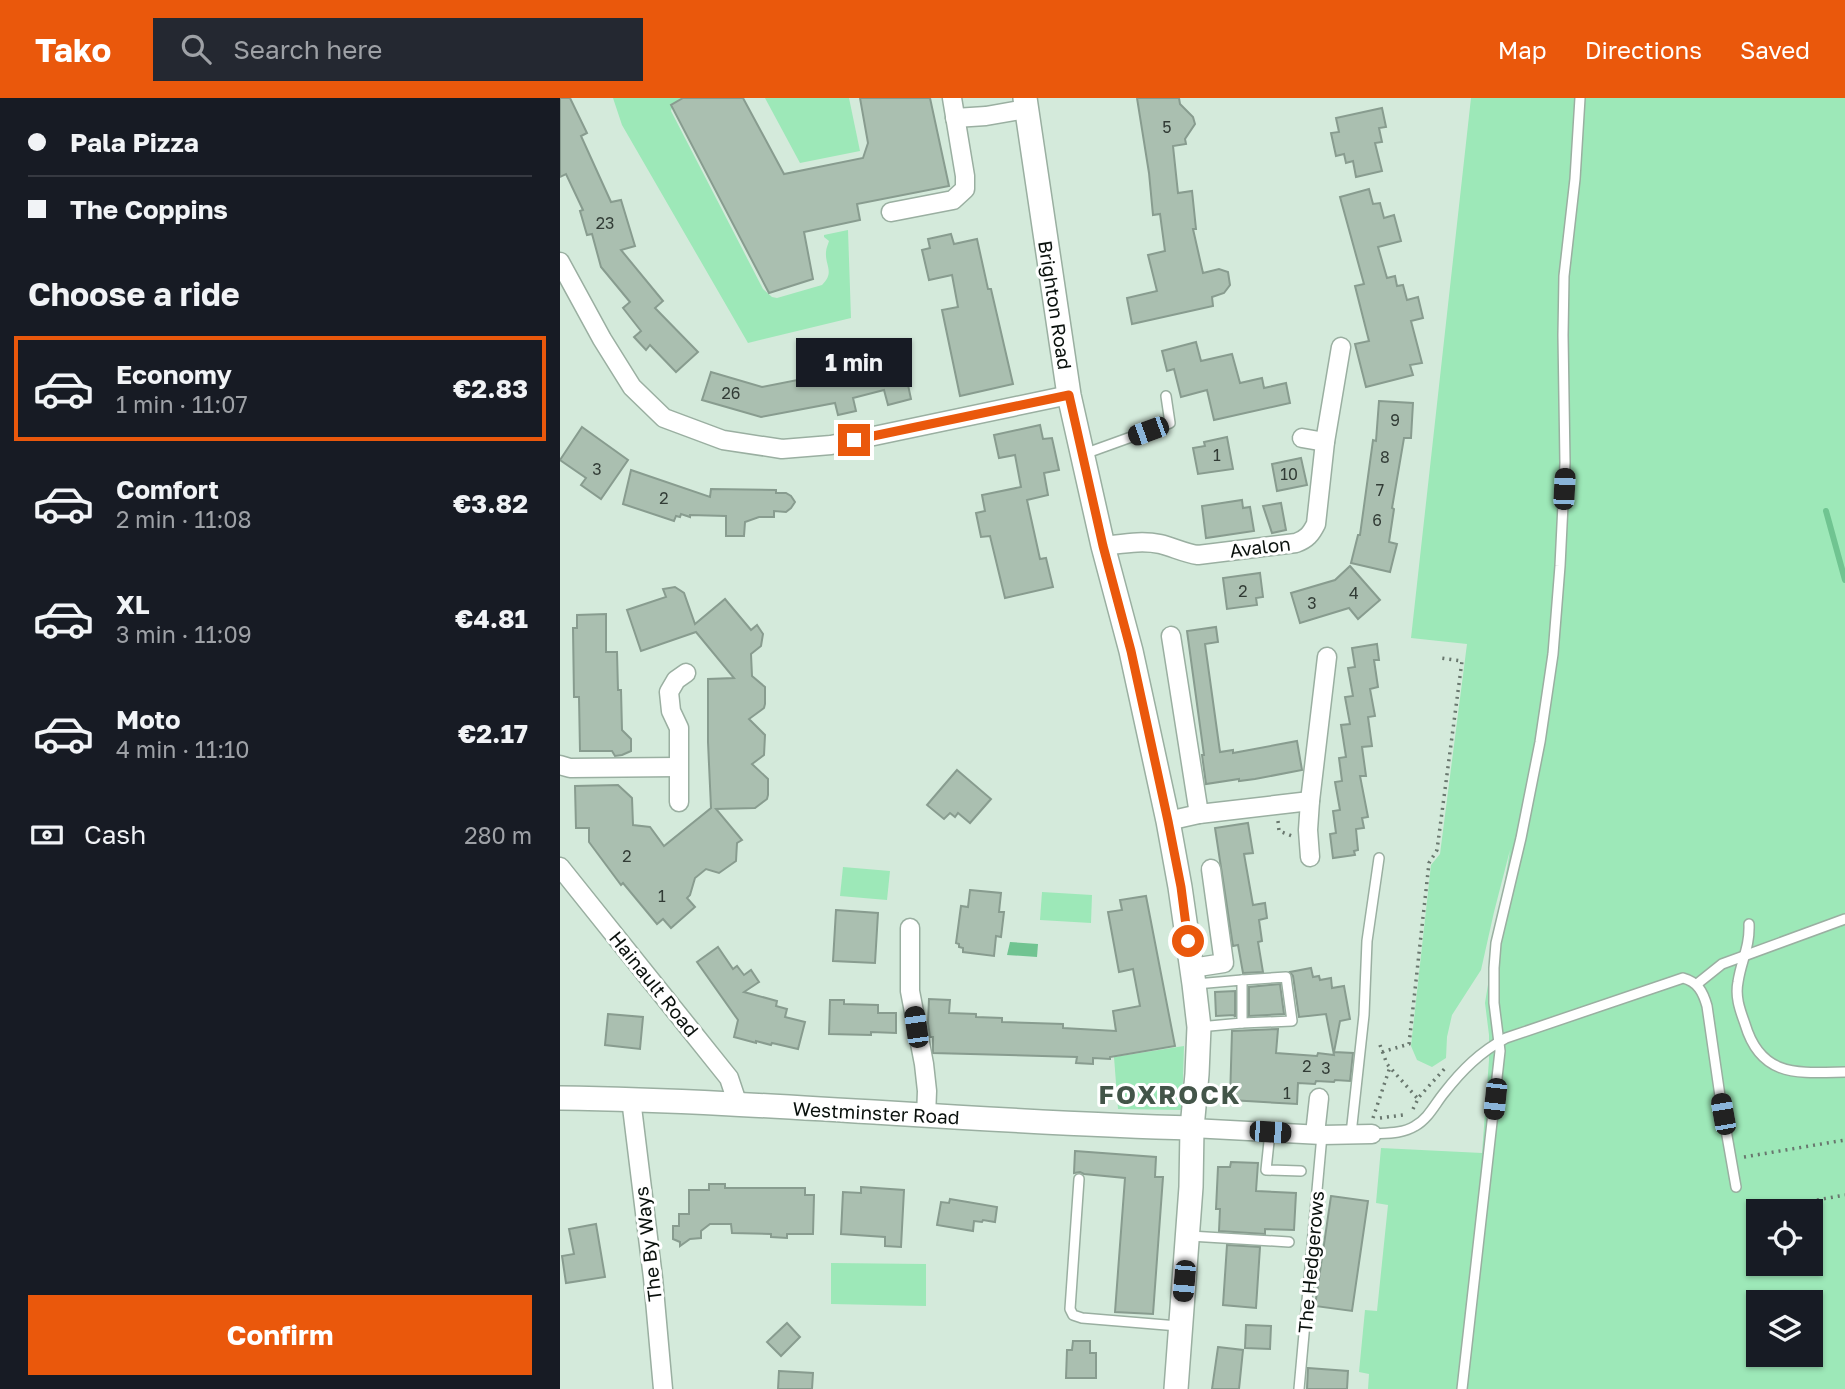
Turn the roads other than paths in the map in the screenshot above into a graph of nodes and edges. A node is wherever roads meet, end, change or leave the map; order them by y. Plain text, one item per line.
1 (952, 98) edge
2 (1580, 98) edge
3 (1025, 104) edge
4 (955, 118) junction
5 (891, 212) dead end
6 (560, 262) edge
7 (1341, 347) dead end
8 (1069, 395) junction
9 (1166, 396) dead end
10 (1302, 438) dead end
11 (1325, 442) junction
12 (1082, 455) junction
13 (1103, 546) junction
14 (1171, 636) dead end
15 (1326, 657) dead end
16 (686, 673) dead end
17 (560, 765) edge
18 (678, 767) junction
19 (1310, 801) junction
20 (678, 802) dead end
21 (1199, 814) junction
22 (1168, 821) junction
23 (1309, 851) road end
24 (1379, 858) dead end
25 (560, 867) edge
26 (1210, 869) dead end
27 (1845, 919) edge
28 (1749, 924) dead end
29 (910, 928) dead end
30 (1745, 955) junction
31 (1193, 976) junction
32 (1242, 980) junction
33 (1697, 985) junction
34 (1242, 1023) junction
35 (1199, 1027) junction
36 (1499, 1042) junction
37 (1845, 1072) edge
38 (560, 1098) edge
39 (1319, 1098) dead end
40 (631, 1099) junction
41 (738, 1105) junction
42 (926, 1116) junction
43 (1372, 1126) joint
44 (1192, 1128) junction
45 (1270, 1132) junction
46 (1351, 1134) junction
47 (1319, 1135) junction
48 (1301, 1171) dead end
49 (1079, 1179) dead end
50 (1736, 1187) dead end
51 (1188, 1236) junction
52 (1289, 1242) dead end
53 (1180, 1326) junction
54 (663, 1389) edge
55 (1176, 1389) edge
56 (1298, 1389) edge
57 (1462, 1389) edge

1 - 4 street
2 - 36 lane
3 - 4 street
3 - 8 street, Brighton Road
4 - 5 street
6 - 8 street
7 - 11 street, Avalon
8 - 12 street, Brighton Road
9 - 12 lane
10 - 11 street
11 - 13 street, Avalon
12 - 13 street, Brighton Road
13 - 22 street, Brighton Road
14 - 21 street
15 - 19 street
16 - 18 street
17 - 18 street
18 - 20 street
19 - 21 street
19 - 23 street
21 - 22 street
22 - 31 street, Brighton Road
24 - 46 lane
25 - 41 street, Hainault Road
26 - 31 street
27 - 30 lane
28 - 30 lane
29 - 42 street
30 - 33 lane
30 - 37 lane
31 - 32 lane
31 - 35 street, Brighton Road
32 - 34 lane
32 - 34 lane
33 - 36 lane
33 - 50 lane
34 - 35 lane
35 - 44 street, Brighton Road
36 - 43 lane
36 - 57 lane
38 - 40 street, Westminster Road
39 - 47 street
40 - 41 street, Westminster Road
40 - 54 street, The By Ways
41 - 42 street, Westminster Road
42 - 44 street, Westminster Road
43 - 46 street
44 - 45 street
44 - 51 street, Brighton Road
45 - 47 street
45 - 48 lane
46 - 47 street
47 - 56 lane, The Hedgerows
49 - 53 lane
51 - 52 lane
51 - 53 street, Brighton Road
53 - 55 street, Brighton Road

